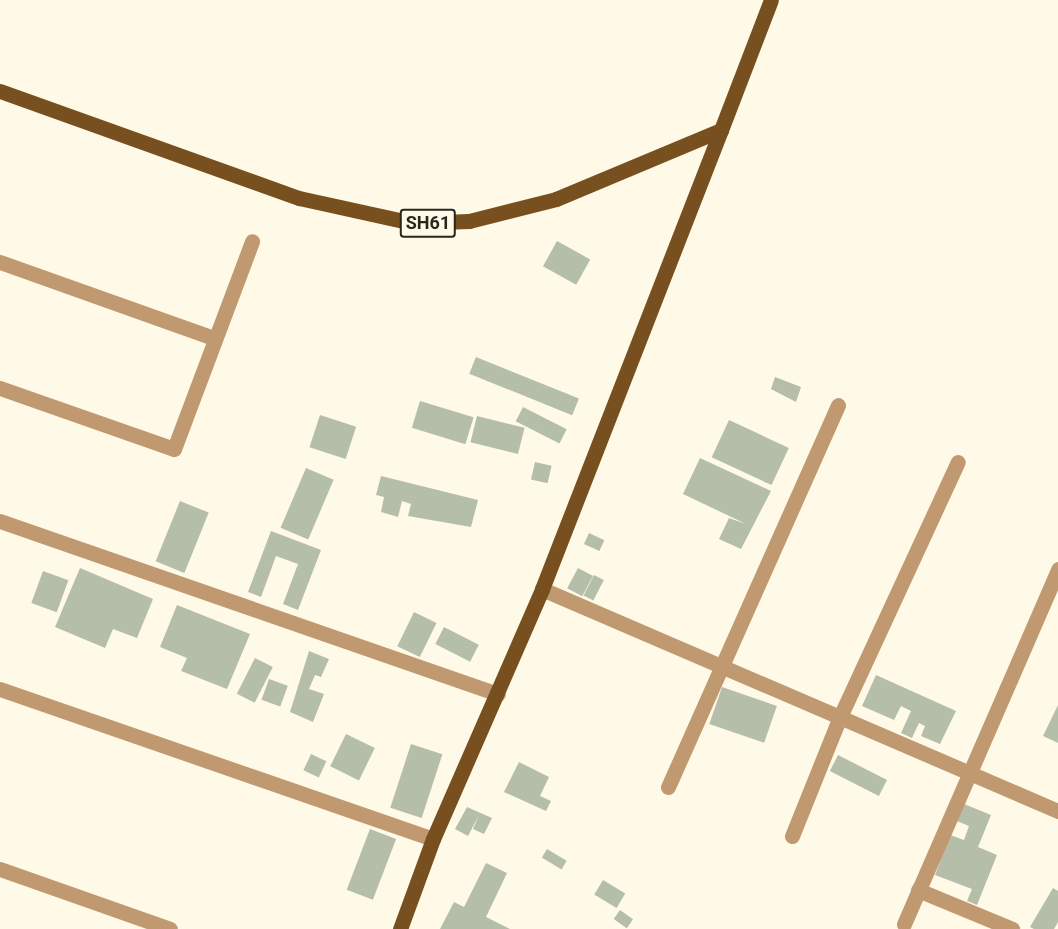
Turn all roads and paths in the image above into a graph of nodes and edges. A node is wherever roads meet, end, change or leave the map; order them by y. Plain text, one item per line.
1 (771, 0) edge
2 (0, 91) edge
3 (722, 130) junction
4 (252, 241) dead end
5 (0, 262) edge
6 (214, 338) junction
7 (0, 388) edge
8 (838, 405) dead end
9 (958, 462) dead end
10 (0, 521) edge
11 (1058, 569) edge
12 (542, 589) junction
13 (721, 667) junction
14 (0, 689) edge
15 (498, 694) junction
16 (839, 719) junction
17 (970, 774) junction
18 (668, 787) dead end
19 (1058, 811) edge
20 (792, 836) dead end
21 (434, 839) junction
22 (0, 869) edge
23 (918, 890) junction
24 (904, 924) dead end
25 (170, 929) edge
26 (400, 929) edge
27 (1012, 929) edge

1 - 3 main road
2 - 3 main road, SH61
3 - 12 main road
4 - 6 street
5 - 6 street
6 - 7 street
8 - 13 street
9 - 16 street
10 - 15 street
11 - 17 street
12 - 13 street
12 - 15 main road
13 - 16 street
13 - 18 street
14 - 21 street
15 - 21 main road
16 - 17 street
16 - 20 street
17 - 19 street
17 - 23 street
21 - 26 main road
22 - 25 street
23 - 24 street
23 - 27 street

